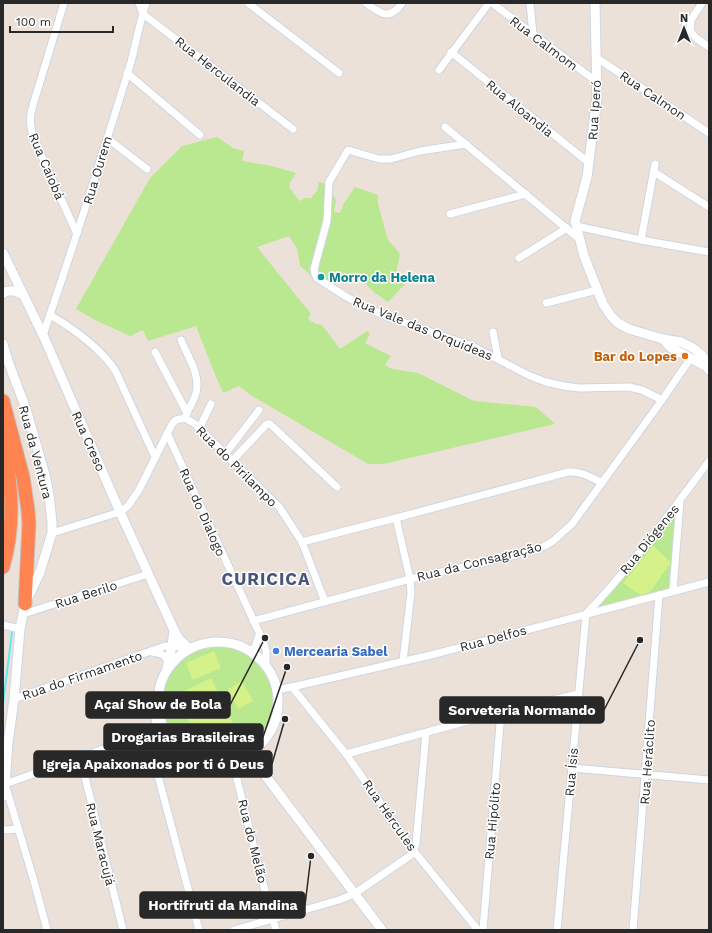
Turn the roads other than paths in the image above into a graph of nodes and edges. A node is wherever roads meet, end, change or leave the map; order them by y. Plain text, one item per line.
1 (64, 3) edge
2 (140, 3) edge
3 (146, 3) edge
4 (248, 3) edge
5 (366, 3) edge
6 (402, 3) edge
7 (491, 3) edge
8 (530, 3) edge
9 (595, 3) edge
10 (702, 3) edge
11 (143, 14) junction
12 (533, 34) junction
13 (709, 47) edge
14 (452, 52) junction
15 (597, 58) junction
16 (439, 70) dead end
17 (127, 73) junction
18 (339, 73) dead end
19 (597, 82) junction
20 (445, 127) dead end
21 (293, 129) dead end
22 (709, 133) edge
23 (200, 135) dead end
24 (107, 138) junction
25 (466, 144) junction
26 (590, 163) junction
27 (655, 164) dead end
28 (147, 170) dead end
29 (654, 172) junction
30 (526, 194) junction
31 (709, 207) edge
32 (450, 214) dead end
33 (571, 227) junction
34 (77, 234) junction
35 (641, 240) junction
36 (709, 252) edge
37 (3, 253) edge
38 (519, 258) dead end
39 (597, 290) junction
40 (3, 293) edge
41 (23, 295) junction
42 (546, 303) dead end
43 (50, 315) junction
44 (493, 332) dead end
45 (43, 335) junction
46 (663, 339) junction
47 (181, 340) dead end
48 (3, 344) edge
49 (155, 352) dead end
50 (706, 355) edge
51 (498, 358) junction
52 (690, 359) junction
53 (708, 369) edge
54 (662, 400) junction
55 (3, 401) edge
56 (211, 404) dead end
57 (259, 410) dead end
58 (186, 416) junction
59 (199, 429) junction
60 (167, 433) junction
61 (3, 436) edge
62 (225, 454) junction
63 (155, 457) junction
64 (709, 461) edge
65 (232, 462) junction
66 (602, 484) junction
67 (337, 487) dead end
68 (680, 501) junction
69 (120, 512) junction
70 (396, 518) junction
71 (52, 533) junction
72 (302, 542) junction
73 (3, 567) edge
74 (148, 574) junction
75 (410, 579) junction
76 (709, 582) edge
77 (673, 590) junction
78 (659, 595) junction
79 (325, 602) junction
80 (24, 609) junction
81 (586, 614) junction
82 (253, 621) junction
83 (3, 625) edge
84 (20, 629) junction
85 (174, 630) junction
86 (259, 635) junction
87 (172, 646) junction
88 (189, 650) junction
89 (150, 652) junction
90 (250, 652) junction
91 (403, 662) junction
92 (266, 666) junction
93 (167, 667) junction
94 (303, 684) junction
95 (292, 687) junction
96 (276, 690) junction
97 (578, 694) junction
98 (14, 699) junction
99 (303, 699) junction
100 (158, 704) junction
101 (501, 712) junction
102 (155, 725) junction
103 (426, 733) junction
104 (136, 739) junction
105 (156, 739) junction
106 (174, 743) junction
107 (258, 747) junction
108 (346, 754) junction
109 (80, 757) junction
110 (240, 757) junction
111 (226, 761) junction
112 (572, 768) junction
113 (262, 771) junction
114 (646, 774) junction
115 (236, 775) junction
116 (709, 780) edge
117 (5, 784) junction
118 (3, 796) edge
119 (18, 829) junction
120 (3, 830) edge
121 (414, 851) junction
122 (354, 894) junction
123 (274, 920) junction
124 (47, 930) edge
125 (122, 930) edge
126 (199, 930) edge
127 (234, 930) edge
128 (276, 930) edge
129 (282, 930) edge
130 (382, 930) edge
131 (478, 930) edge
132 (483, 930) edge
133 (557, 930) edge
134 (633, 930) edge

1 - 34 street, Rua Caiobá
2 - 11 street
3 - 11 street, Rua Ourem
4 - 18 street
5 - 6 street
7 - 12 street, Rua Calmom
7 - 14 street
8 - 12 street
9 - 15 street, Rua Iperó
10 - 13 street
11 - 17 street, Rua Ourem
11 - 21 street, Rua Herculandia
12 - 19 street, Rua Calmom
14 - 16 street
14 - 26 street, Rua Aloandia
15 - 19 street, Rua Iperó
15 - 22 street, Rua Calmon
17 - 23 street
17 - 24 street, Rua Ourem
19 - 26 street, Rua Iperó
20 - 25 street
24 - 28 street
24 - 34 street, Rua Ourem
25 - 30 street
25 - 51 street, Rua Vale das Orquideas
26 - 33 street, Rua Iperó
27 - 29 street
29 - 31 street
29 - 35 street
30 - 32 street
30 - 33 street
33 - 35 street
33 - 38 street
33 - 39 street, Rua Iperó
34 - 43 street, Rua Ourem
35 - 36 street
37 - 41 street, Rua Creso
39 - 42 street
39 - 46 street, Rua Iperó
40 - 41 street
41 - 45 street, Rua Creso
43 - 45 street, Rua Ourem
43 - 63 street
44 - 51 street
45 - 69 street, Rua Creso
46 - 50 street, Rua Iperó
46 - 52 street
47 - 58 street
48 - 71 street, Rua da Ventura
49 - 58 street
50 - 52 street
50 - 53 street
51 - 54 street, Rua Vale das Orquideas
52 - 53 street
52 - 54 street, Rua da Consagração
54 - 66 street, Rua da Consagração
55 - 80 highway
56 - 59 street
57 - 62 street
58 - 59 street, Rua do Pirilampo
58 - 60 street, Rua do Pirilampo
59 - 62 street, Rua do Pirilampo
60 - 63 street, Rua do Pirilampo
60 - 82 street, Rua do Dialogo
61 - 73 highway
62 - 65 street, Rua do Pirilampo
63 - 69 street, Rua do Pirilampo
64 - 68 street, Rua Diógenes
65 - 67 street
65 - 72 street, Rua do Pirilampo
66 - 70 street
66 - 75 street, Rua da Consagração
68 - 77 street
68 - 81 street, Rua Diógenes
69 - 71 street, Rua do Pirilampo
69 - 74 street, Rua Creso
70 - 72 street
70 - 75 street
71 - 80 street, Rua da Ventura
72 - 79 street, Rua do Pirilampo
74 - 80 street, Rua Berilo
74 - 85 street, Rua Creso
75 - 79 street, Rua da Consagração
75 - 91 street
76 - 77 street, Rua Delfos
77 - 78 street, Rua Delfos
78 - 81 street, Rua Delfos
78 - 114 street, Rua Heráclito
79 - 82 street, Rua da Consagração
80 - 84 street, Rua da Ventura
81 - 91 street, Rua Delfos
81 - 97 street, Rua Ísis
82 - 86 street, Rua do Dialogo
83 - 84 street
84 - 98 street, Rua da Ventura
85 - 87 street
85 - 88 street, Rua Creso
86 - 90 street
86 - 92 street, Rua do Dialogo
87 - 88 street, Rua do Firmamento
87 - 89 street, Rua do Firmamento
87 - 93 street
88 - 90 street
88 - 93 street
89 - 93 street, Rua do Firmamento
89 - 98 street, Rua do Firmamento
90 - 92 street
91 - 94 street, Rua Delfos
92 - 96 street
93 - 100 street
94 - 95 street, Rua Delfos
94 - 99 street
95 - 96 street, Rua Delfos
95 - 99 street, Rua Hércules
96 - 107 street
97 - 101 street
97 - 112 street, Rua Ísis
98 - 117 street, Rua da Ventura
99 - 108 street, Rua Hércules
100 - 102 street
100 - 106 street
101 - 103 street
101 - 132 street, Rua Hipólito
102 - 104 street
102 - 105 street
103 - 108 street
103 - 121 street
104 - 105 street
104 - 109 street
105 - 106 street
105 - 126 street
106 - 111 street
107 - 110 street
107 - 113 street
108 - 121 street, Rua Hércules
109 - 117 street
109 - 125 street, Rua Maracujá
110 - 111 street
110 - 113 street
110 - 115 street, Rua do Melão
111 - 115 street, Rua do Melão
112 - 114 street
112 - 133 street, Rua Ísis
113 - 122 street
114 - 116 street
114 - 134 street, Rua Heráclito
115 - 123 street, Rua do Melão
117 - 118 street, Rua da Ventura
117 - 119 street
119 - 120 street
119 - 124 street
121 - 122 street
121 - 131 street, Rua Hércules
122 - 123 street
122 - 130 street
123 - 127 street
123 - 128 street, Rua do Melão
123 - 129 street

